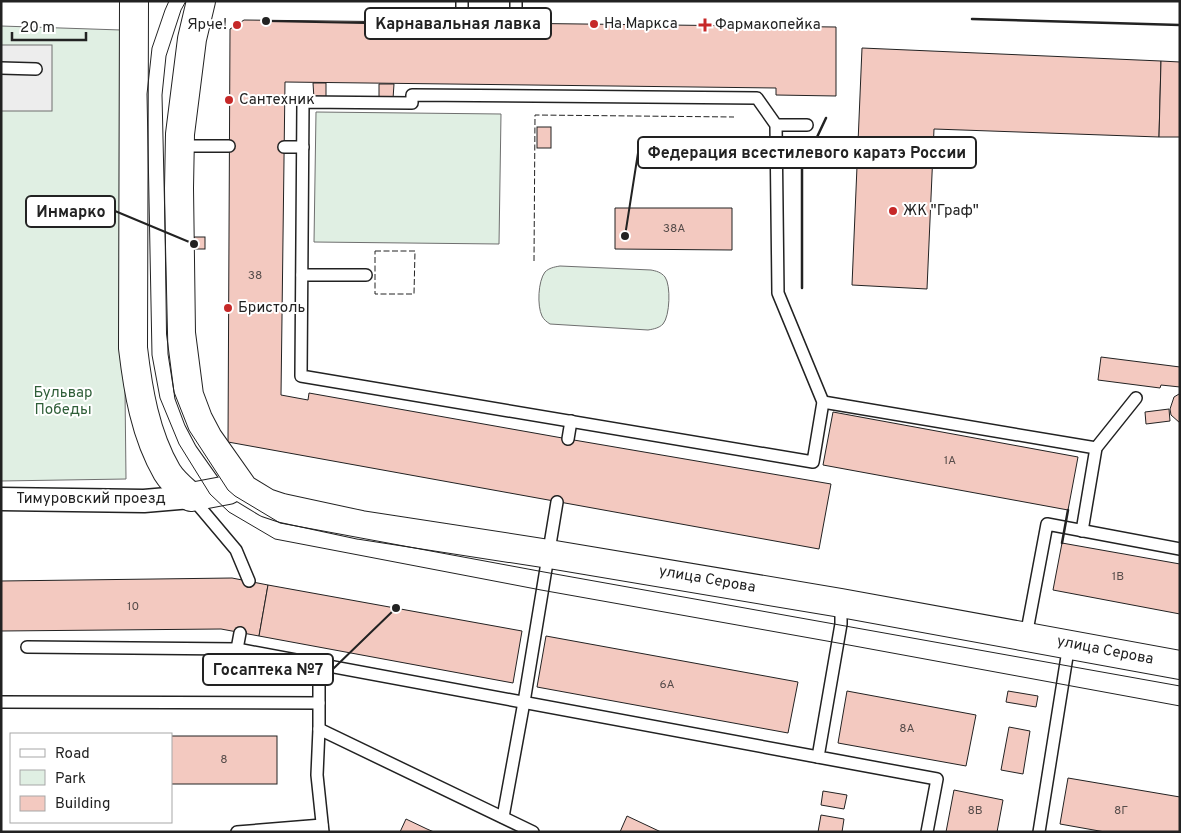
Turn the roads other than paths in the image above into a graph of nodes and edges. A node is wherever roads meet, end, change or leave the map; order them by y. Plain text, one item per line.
1 (134, 1) edge
2 (201, 1) edge
3 (462, 1) edge
4 (516, 1) edge
5 (462, 23) dead end
6 (516, 23) dead end
7 (1, 68) edge
8 (36, 69) dead end
9 (776, 125) junction
10 (808, 125) dead end
11 (179, 146) junction
12 (229, 146) dead end
13 (284, 147) dead end
14 (303, 147) junction
15 (302, 275) junction
16 (366, 275) dead end
17 (1136, 398) dead end
18 (823, 402) junction
19 (571, 421) junction
20 (568, 439) dead end
21 (1096, 448) junction
22 (239, 484) junction
23 (191, 497) junction
24 (1, 499) edge
25 (557, 502) dead end
26 (1082, 530) junction
27 (1180, 549) edge
28 (549, 554) junction
29 (249, 581) dead end
30 (842, 603) junction
31 (240, 633) dead end
32 (1026, 636) junction
33 (1069, 644) junction
34 (27, 647) dead end
35 (237, 649) junction
36 (319, 664) junction
37 (1180, 665) edge
38 (1, 702) edge
39 (524, 702) junction
40 (319, 703) junction
41 (319, 729) junction
42 (818, 757) junction
43 (503, 817) junction
44 (323, 829) edge
45 (237, 832) edge
46 (533, 832) edge
47 (928, 832) edge
48 (1039, 832) edge

1 - 23 street
2 - 11 street
3 - 5 lane
4 - 6 lane
7 - 8 lane
9 - 10 lane
9 - 14 lane
9 - 18 lane
11 - 12 lane
11 - 22 street
13 - 14 lane
14 - 15 lane
15 - 16 lane
15 - 19 lane
17 - 21 lane
18 - 19 lane
18 - 21 lane
19 - 20 lane
21 - 26 lane
22 - 23 street, Тимуровский проезд
22 - 28 street, улица Серова
23 - 24 street, Тимуровский проезд
23 - 29 lane
25 - 28 lane
26 - 27 lane
26 - 32 lane
28 - 30 street, улица Серова
28 - 39 lane
30 - 32 street, улица Серова
30 - 42 lane
31 - 35 lane
32 - 33 street, улица Серова
33 - 37 street, улица Серова
33 - 48 lane
34 - 35 lane
35 - 36 lane
36 - 39 lane
36 - 40 lane
38 - 40 lane
39 - 42 lane
39 - 43 lane
40 - 41 lane
41 - 43 lane
41 - 44 lane
42 - 47 lane
43 - 46 lane
44 - 45 lane

